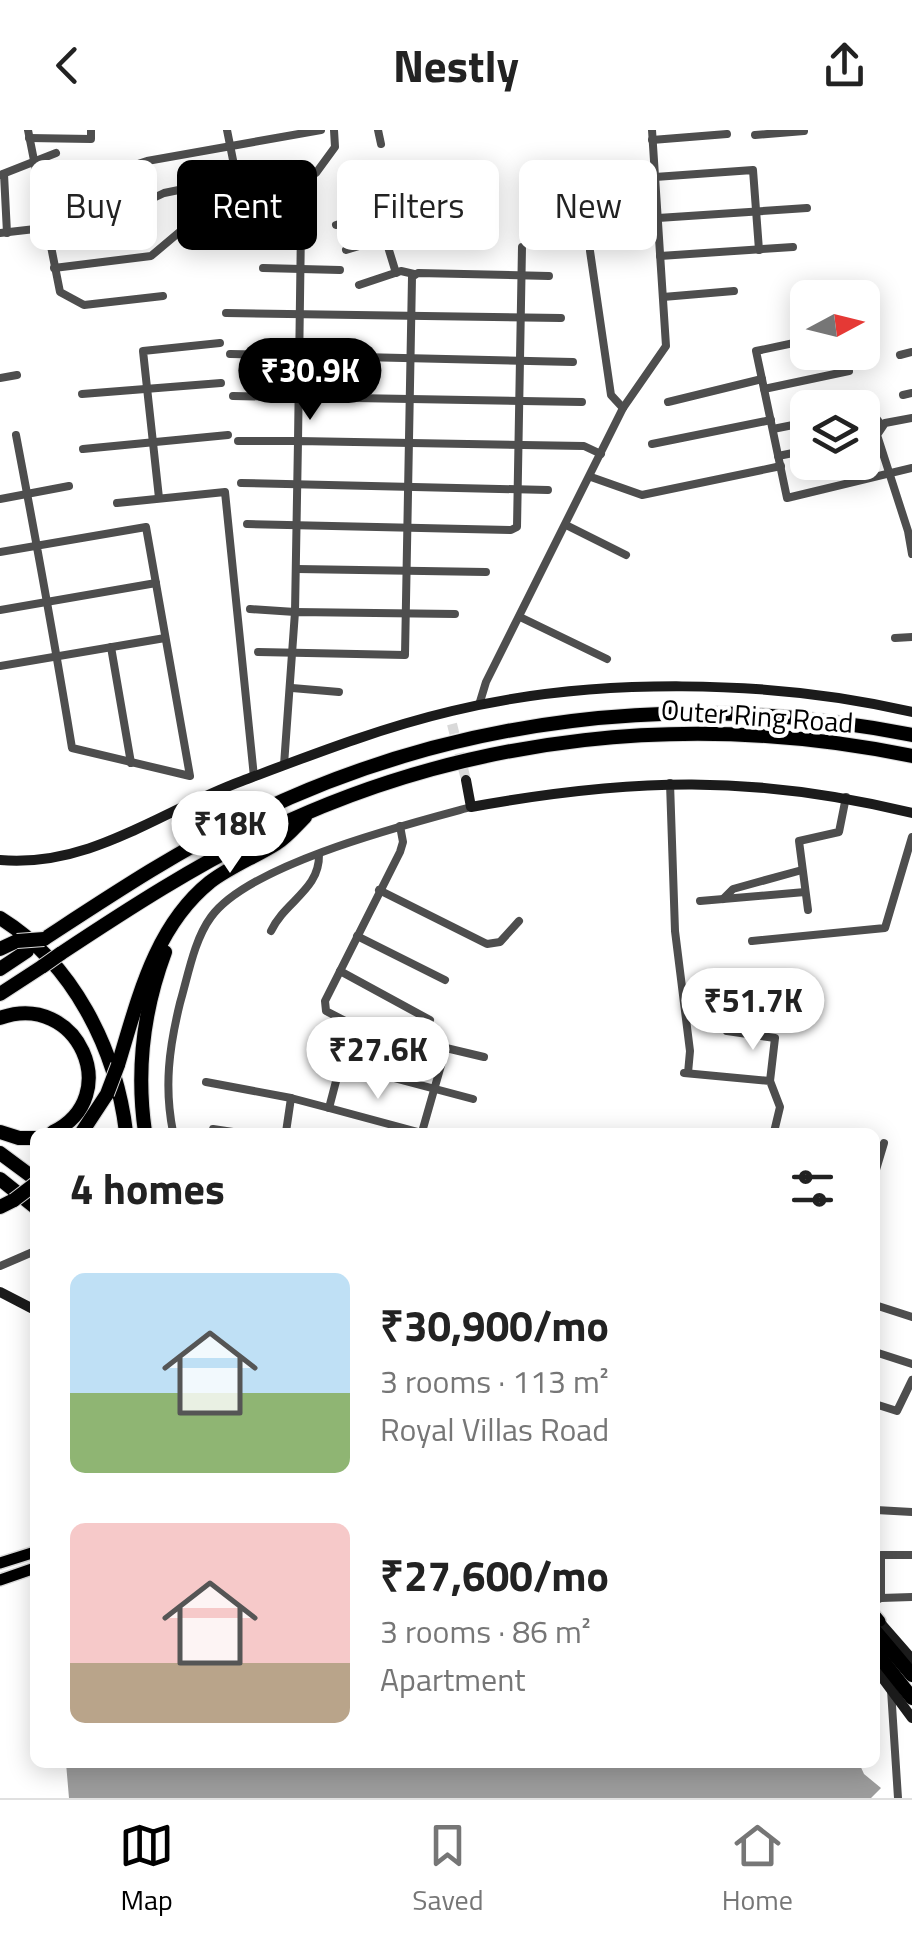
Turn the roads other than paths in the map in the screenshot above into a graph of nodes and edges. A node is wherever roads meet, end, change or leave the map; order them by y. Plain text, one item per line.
1 (91, 130) edge
2 (227, 130) edge
3 (321, 130) edge
4 (334, 130) edge
5 (378, 130) edge
6 (804, 130) edge
7 (28, 134) edge
8 (727, 134) dead end
9 (652, 135) edge
10 (754, 136) dead end
11 (806, 141) dead end
12 (380, 144) dead end
13 (230, 146) junction
14 (56, 154) dead end
15 (35, 160) joint
16 (148, 160) edge
17 (233, 160) edge
18 (654, 160) edge
19 (30, 162) edge
20 (317, 172) edge
21 (2, 175) edge
22 (657, 178) edge
23 (657, 205) edge
24 (807, 208) dead end
25 (756, 211) junction
26 (658, 218) junction
27 (30, 230) edge
28 (4, 233) edge
29 (177, 234) edge
30 (793, 248) dead end
31 (50, 250) edge
32 (301, 250) edge
33 (389, 250) edge
34 (522, 250) edge
35 (759, 250) junction
36 (590, 251) dead end
37 (660, 256) junction
38 (54, 268) junction
39 (263, 268) dead end
40 (301, 269) junction
41 (340, 270) dead end
42 (396, 273) junction
43 (414, 274) junction
44 (522, 274) junction
45 (549, 276) dead end
46 (358, 284) dead end
47 (734, 291) dead end
48 (163, 296) dead end
49 (663, 297) junction
50 (226, 312) dead end
51 (300, 314) junction
52 (412, 316) junction
53 (522, 318) junction
54 (561, 318) dead end
55 (220, 343) dead end
56 (790, 344) edge
57 (912, 352) edge
58 (230, 354) dead end
59 (900, 355) dead end
60 (300, 356) junction
61 (411, 356) junction
62 (520, 359) junction
63 (572, 362) dead end
64 (849, 372) dead end
65 (17, 375) dead end
66 (0, 378) edge
67 (221, 383) dead end
68 (763, 384) junction
69 (147, 389) junction
70 (82, 394) dead end
71 (233, 396) dead end
72 (298, 398) junction
73 (410, 399) junction
74 (520, 401) junction
75 (582, 402) dead end
76 (668, 402) dead end
77 (623, 408) junction
78 (912, 418) edge
79 (790, 423) edge
80 (772, 424) junction
81 (880, 430) edge
82 (228, 435) dead end
83 (16, 436) dead end
84 (880, 436) edge
85 (238, 440) dead end
86 (298, 441) junction
87 (153, 443) junction
88 (409, 444) junction
89 (652, 444) dead end
90 (520, 445) junction
91 (83, 449) dead end
92 (601, 454) junction
93 (790, 454) edge
94 (778, 456) junction
95 (781, 466) junction
96 (912, 468) edge
97 (887, 474) junction
98 (591, 477) junction
99 (241, 483) dead end
100 (298, 483) junction
101 (408, 484) junction
102 (68, 486) dead end
103 (519, 488) junction
104 (548, 490) dead end
105 (27, 494) junction
106 (0, 498) edge
107 (159, 498) junction
108 (117, 503) dead end
109 (912, 506) edge
110 (898, 508) junction
111 (247, 524) dead end
112 (566, 525) junction
113 (296, 526) junction
114 (409, 530) junction
115 (910, 531) edge
116 (37, 546) junction
117 (0, 552) edge
118 (912, 554) edge
119 (626, 555) dead end
120 (297, 569) junction
121 (408, 572) junction
122 (486, 572) dead end
123 (156, 583) junction
124 (47, 602) junction
125 (250, 609) dead end
126 (0, 610) edge
127 (295, 612) junction
128 (406, 614) junction
129 (455, 614) dead end
130 (520, 617) junction
131 (912, 637) edge
132 (166, 638) junction
133 (895, 638) dead end
134 (112, 647) junction
135 (294, 651) junction
136 (258, 652) dead end
137 (57, 656) junction
138 (607, 660) dead end
139 (0, 666) edge
140 (292, 688) junction
141 (339, 692) dead end
142 (478, 705) junction
143 (449, 712) junction
144 (912, 712) edge
145 (452, 724) tunnel mouth
146 (912, 736) edge
147 (912, 756) edge
148 (131, 763) junction
149 (284, 765) junction
150 (254, 776) junction
151 (466, 780) tunnel mouth
152 (670, 783) junction
153 (846, 796) junction
154 (472, 807) junction
155 (313, 810) junction
156 (912, 813) edge
157 (400, 826) junction
158 (912, 838) edge
159 (319, 854) junction
160 (0, 860) edge
161 (802, 870) junction
162 (379, 890) junction
163 (805, 892) junction
164 (723, 899) junction
165 (700, 902) dead end
166 (808, 910) dead end
167 (0, 918) edge
168 (520, 921) dead end
169 (271, 931) dead end
170 (357, 936) junction
171 (752, 940) dead end
172 (22, 946) junction
173 (0, 949) edge
174 (158, 958) junction
175 (0, 969) edge
176 (340, 970) junction
177 (445, 980) dead end
178 (0, 994) edge
179 (0, 1018) edge
180 (430, 1020) dead end
181 (351, 1024) junction
182 (727, 1031) dead end
183 (420, 1050) dead end
184 (484, 1057) dead end
185 (341, 1064) junction
186 (206, 1082) dead end
187 (770, 1082) junction
188 (434, 1089) junction
189 (291, 1098) junction
190 (472, 1100) dead end
191 (329, 1108) junction
192 (60, 1128) edge
193 (85, 1128) edge
194 (125, 1128) edge
195 (145, 1128) edge
196 (172, 1128) edge
197 (287, 1128) edge
198 (405, 1128) edge
199 (421, 1128) edge
200 (775, 1128) edge
201 (0, 1132) edge
202 (30, 1138) edge
203 (884, 1143) dead end
204 (0, 1154) edge
205 (880, 1156) edge
206 (0, 1170) edge
207 (0, 1179) edge
208 (0, 1187) edge
209 (22, 1188) edge
210 (30, 1203) edge
211 (30, 1204) edge
212 (30, 1253) edge
213 (0, 1266) edge
214 (0, 1292) edge
215 (30, 1307) edge
216 (880, 1307) edge
217 (912, 1317) edge
218 (880, 1354) edge
219 (912, 1364) edge
220 (912, 1380) edge
221 (880, 1405) edge
222 (880, 1510) edge
223 (912, 1512) edge
224 (30, 1553) edge
225 (912, 1555) edge
226 (0, 1562) edge
227 (880, 1566) edge
228 (30, 1570) edge
229 (0, 1580) edge
230 (912, 1597) edge
231 (880, 1601) edge
232 (880, 1625) edge
233 (880, 1627) edge
234 (880, 1657) edge
235 (912, 1659) edge
236 (880, 1674) edge
237 (912, 1675) edge
238 (890, 1685) junction
239 (912, 1698) edge
240 (912, 1718) edge
241 (898, 1798) edge

1 - 7 street
2 - 13 street
3 - 13 street
4 - 20 street
5 - 12 street
6 - 10 street
6 - 11 street
7 - 15 street
8 - 9 street
9 - 18 street
13 - 16 street
13 - 17 street
14 - 15 street
19 - 21 street
21 - 28 street
22 - 25 street
23 - 26 street
24 - 25 street
25 - 26 street
25 - 35 street
26 - 37 street
27 - 28 street
29 - 38 street
30 - 35 street
31 - 38 street
32 - 40 street
33 - 42 street
34 - 44 street
35 - 37 street
36 - 77 street
37 - 49 street
38 - 48 street
39 - 40 street
40 - 41 street
40 - 51 street
42 - 43 street
42 - 46 street
43 - 44 street
43 - 52 street
44 - 45 street
44 - 53 street
47 - 49 street
49 - 77 street
50 - 51 street
51 - 52 street
51 - 60 street
52 - 53 street
52 - 61 street
53 - 54 street
53 - 62 street
55 - 69 street
56 - 68 street
57 - 59 street
58 - 60 street
60 - 61 street
60 - 72 street
61 - 62 street
61 - 73 street
62 - 63 street
62 - 74 street
64 - 68 street
65 - 66 street
67 - 69 street
68 - 76 street
68 - 80 street
69 - 70 street
69 - 87 street
71 - 72 street
72 - 73 street
72 - 86 street
73 - 74 street
73 - 88 street
74 - 75 street
74 - 90 street
77 - 92 street
78 - 81 street
79 - 80 street
80 - 89 street
80 - 94 street
82 - 87 street
83 - 105 street
84 - 97 street
85 - 86 street
86 - 88 street
86 - 100 street
87 - 91 street
87 - 107 street
88 - 90 street
88 - 101 street
90 - 92 street
90 - 103 street
92 - 98 street
93 - 94 street
94 - 95 street
95 - 97 street
95 - 98 street
96 - 97 street
97 - 110 street
98 - 112 street
99 - 100 street
100 - 101 street
100 - 113 street
101 - 103 street
101 - 114 street
102 - 105 street
103 - 104 street
103 - 114 street
105 - 106 street
105 - 116 street
107 - 108 street
107 - 150 street
109 - 110 street
110 - 115 street
111 - 113 street
112 - 119 street
112 - 130 street
113 - 114 street
113 - 120 street
114 - 121 street
115 - 118 street
116 - 117 street
116 - 123 street
116 - 124 street
120 - 121 street
120 - 127 street
121 - 122 street
121 - 128 street
123 - 124 street
123 - 132 street
124 - 126 street
124 - 137 street
125 - 127 street
127 - 128 street
127 - 135 street
128 - 129 street
128 - 135 street
130 - 138 street
130 - 142 street
131 - 133 street
132 - 134 street
132 - 148 street
134 - 137 street
134 - 148 street
135 - 136 street
135 - 140 street
137 - 139 street
137 - 148 street
140 - 141 street
140 - 149 street
142 - 143 street
142 - 144 street
143 - 145 street
143 - 149 street
146 - 172 highway, Outer Ring Road, bridge
147 - 155 highway, Outer Ring Road
149 - 150 street
150 - 160 street
151 - 154 street
152 - 153 street
152 - 154 street
152 - 187 street
153 - 156 street
153 - 161 street
154 - 157 street
155 - 174 highway
155 - 178 highway, Outer Ring Road, bridge
157 - 159 street
157 - 162 street
158 - 171 street
159 - 169 street
159 - 196 street
161 - 163 street
161 - 164 street
162 - 168 street
162 - 170 street
163 - 164 street
163 - 166 street
164 - 165 street
167 - 194 highway
170 - 176 street
170 - 177 street
172 - 173 highway
172 - 175 highway, Outer Ring Road
174 - 193 highway, bridge
174 - 195 highway
176 - 180 street
176 - 181 street
179 - 192 highway
181 - 183 street
181 - 185 street
182 - 187 street
184 - 188 street
185 - 188 street
185 - 191 street
186 - 189 street
187 - 200 street
188 - 190 street
188 - 199 street
189 - 191 street
189 - 197 street
191 - 198 street
201 - 202 highway
203 - 205 street
204 - 209 highway
206 - 209 highway
207 - 210 highway
208 - 211 highway
212 - 213 street
214 - 215 street
216 - 217 street
218 - 219 street
220 - 221 street
222 - 223 street
224 - 226 main road
225 - 227 street
228 - 229 main road
230 - 231 street
232 - 235 street
233 - 237 highway
234 - 239 highway
236 - 238 street
238 - 240 street
238 - 241 street

